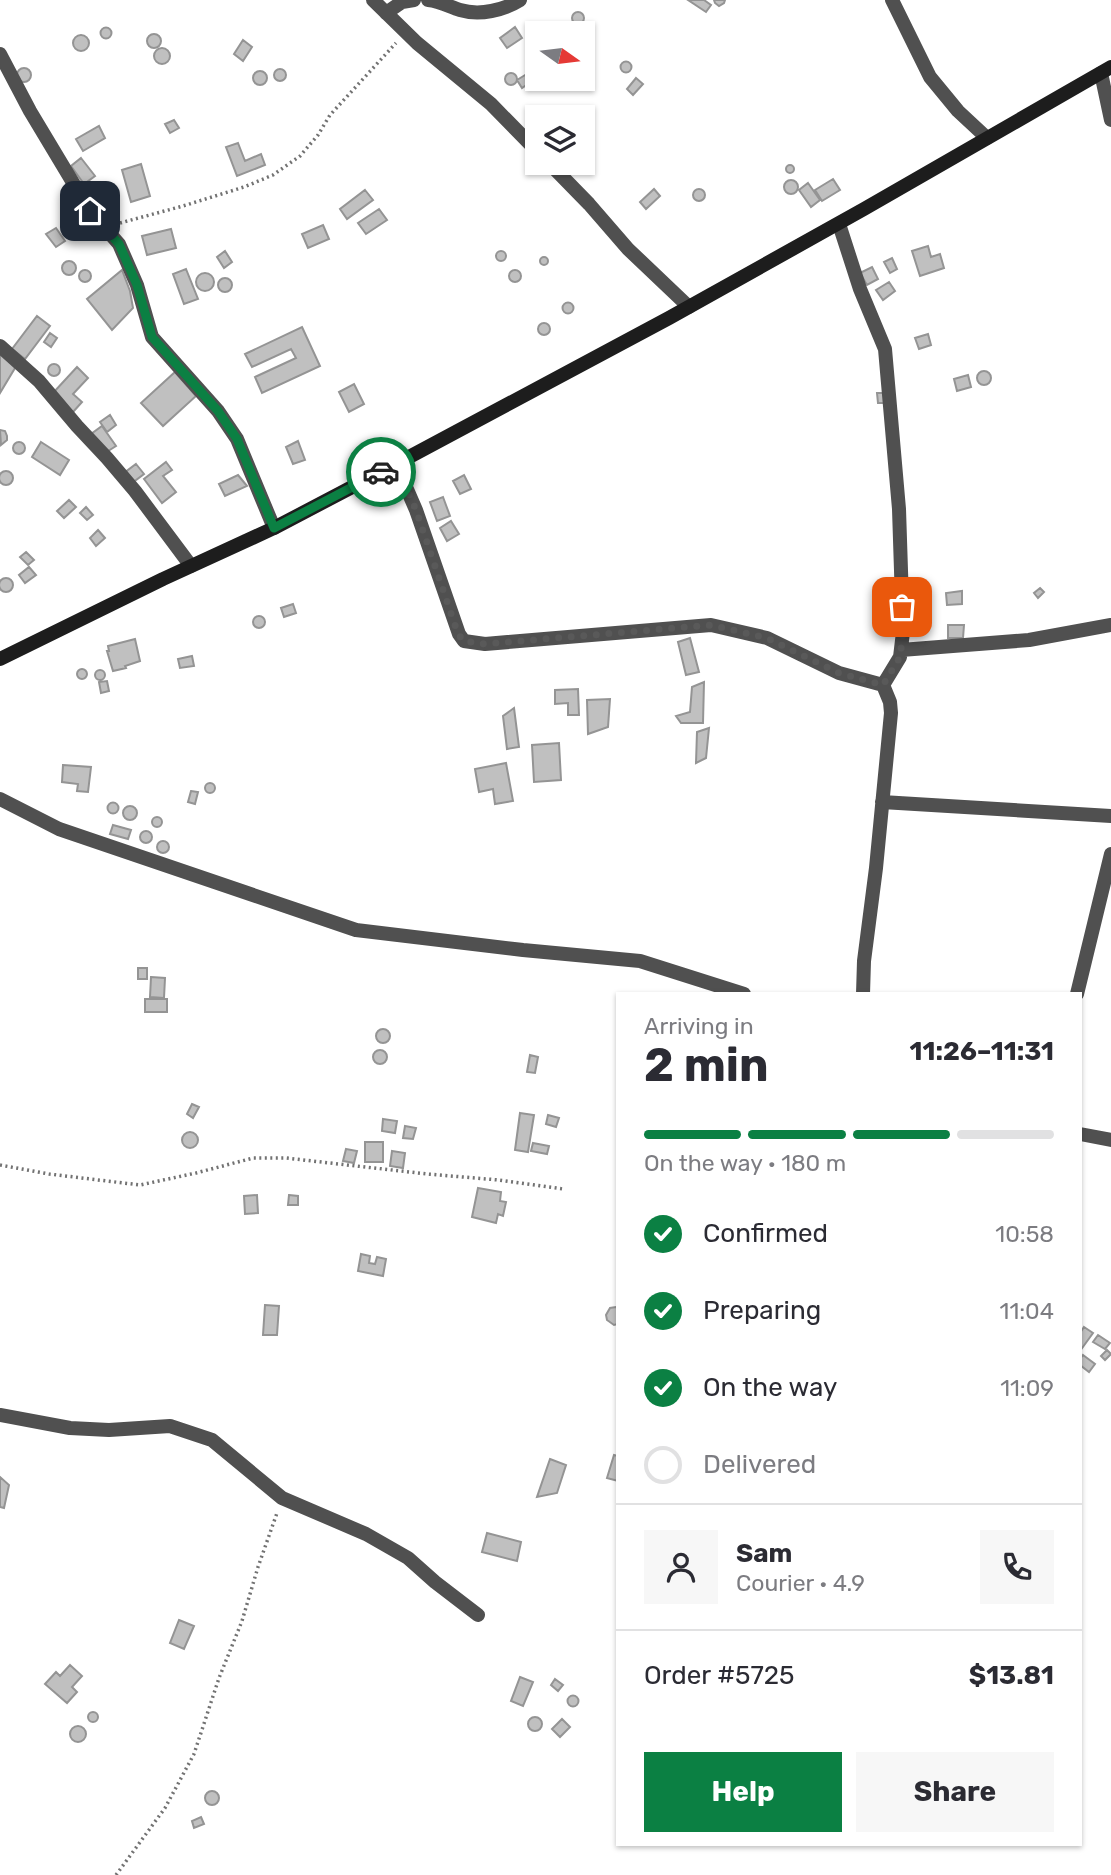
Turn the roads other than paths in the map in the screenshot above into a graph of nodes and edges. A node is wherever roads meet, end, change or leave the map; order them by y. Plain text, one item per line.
1 (373, 0) edge
2 (414, 0) edge
3 (428, 0) edge
4 (520, 0) edge
5 (892, 0) edge
6 (386, 13) junction
7 (0, 54) edge
8 (1106, 70) edge
9 (1111, 120) edge
10 (987, 138) junction
11 (525, 139) edge
12 (561, 175) edge
13 (839, 223) junction
14 (689, 307) junction
15 (0, 346) edge
16 (396, 464) junction
17 (274, 528) junction
18 (191, 566) junction
19 (1111, 625) edge
20 (901, 650) junction
21 (0, 659) edge
22 (883, 685) junction
23 (0, 799) edge
24 (882, 802) junction
25 (1111, 816) edge
26 (1111, 854) edge
27 (738, 992) edge
28 (863, 992) edge
29 (1077, 992) edge
30 (1082, 1134) edge
31 (1111, 1140) edge
32 (0, 1415) edge
33 (478, 1615) dead end

1 - 6 street
2 - 6 street
3 - 4 street
5 - 10 street
6 - 11 street
7 - 17 street
8 - 9 street
8 - 10 street
10 - 13 street
12 - 14 street
13 - 14 street
13 - 20 street
14 - 16 street
15 - 18 street
16 - 17 street
16 - 22 street
17 - 18 street
18 - 21 street
19 - 20 street
20 - 22 street
22 - 24 street
23 - 27 street
24 - 25 street
24 - 28 street
26 - 29 street
30 - 31 street
32 - 33 street

